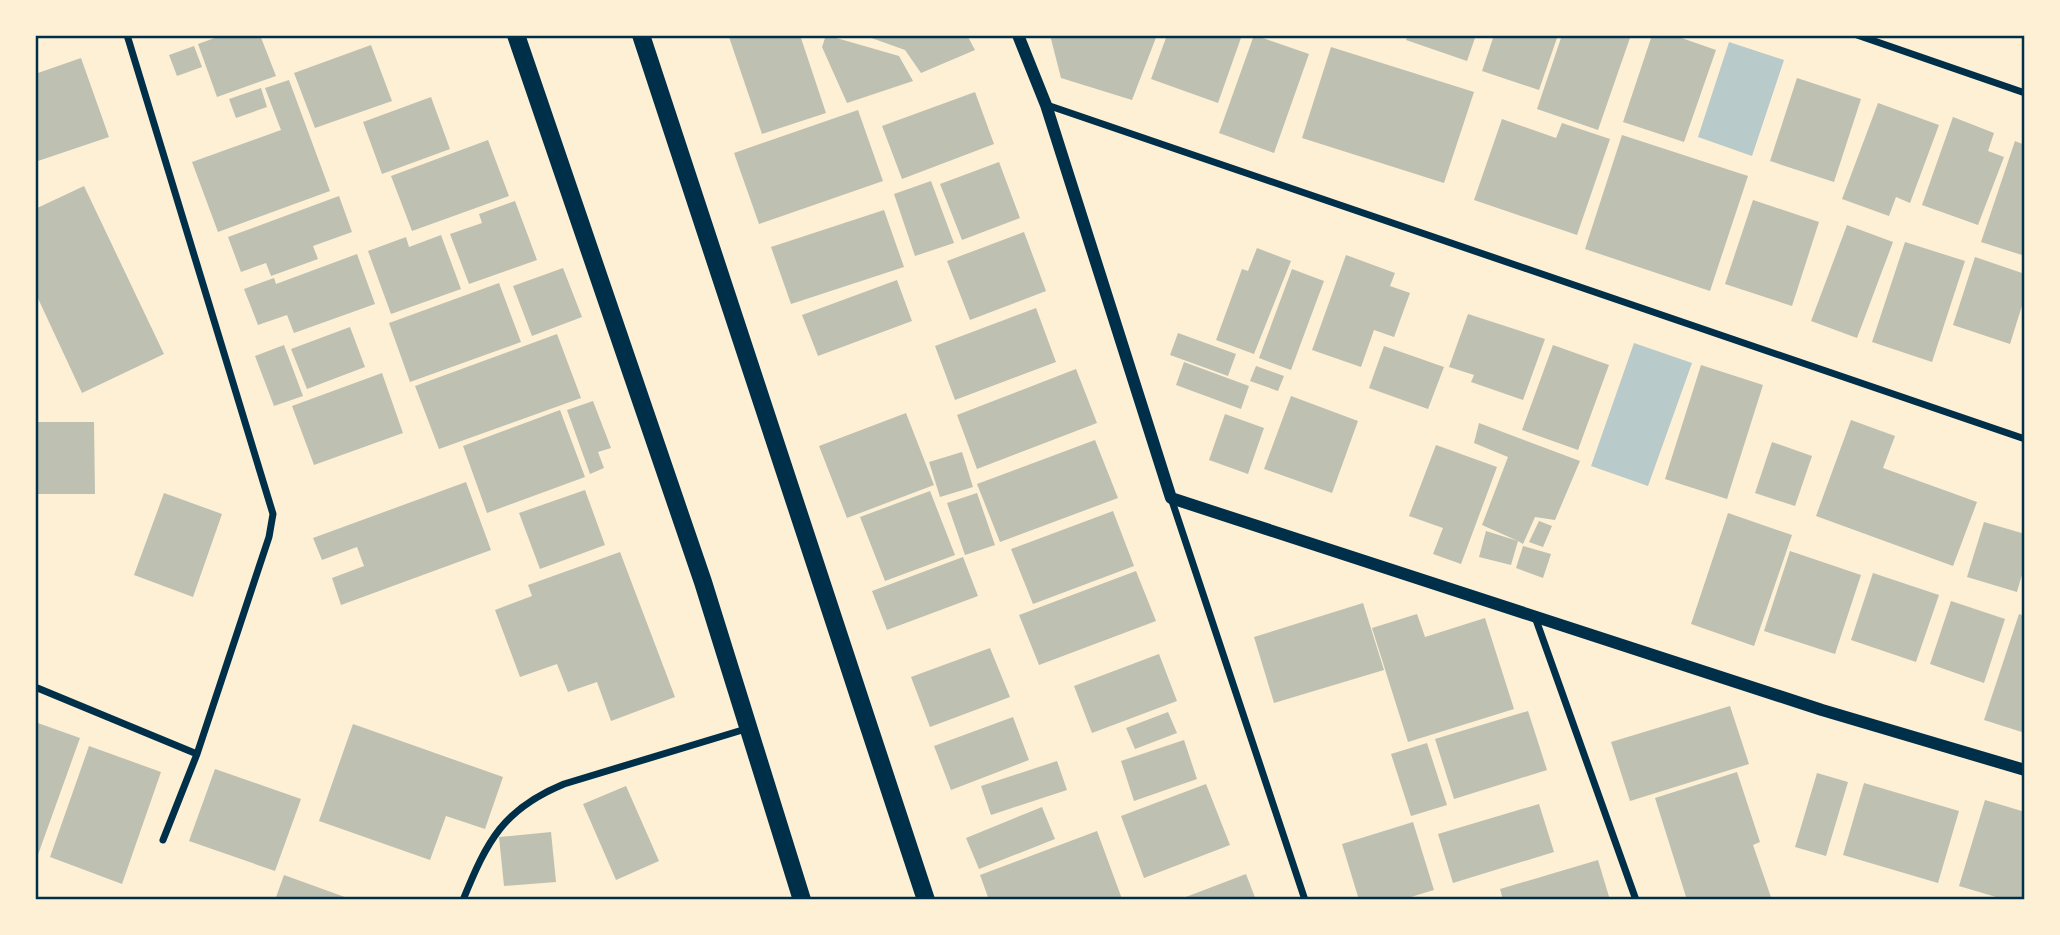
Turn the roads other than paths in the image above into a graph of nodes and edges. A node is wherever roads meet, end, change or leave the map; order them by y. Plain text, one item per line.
1 (127, 35) edge
2 (516, 35) edge
3 (641, 35) edge
4 (1018, 35) edge
5 (1857, 35) edge
6 (2025, 93) edge
7 (1046, 105) junction
8 (2025, 439) edge
9 (1171, 498) junction
10 (1535, 617) junction
11 (35, 687) edge
12 (750, 728) junction
13 (197, 754) junction
14 (2025, 770) edge
15 (163, 840) dead end
16 (463, 900) edge
17 (802, 900) edge
18 (926, 900) edge
19 (1306, 900) edge
20 (1636, 900) edge

1 - 13 street
2 - 12 main road
3 - 18 main road
4 - 7 street
5 - 6 street
7 - 8 street
7 - 9 street
9 - 10 street
9 - 19 street
10 - 14 street
10 - 20 street
11 - 13 street
12 - 16 street
12 - 17 main road
13 - 15 street

